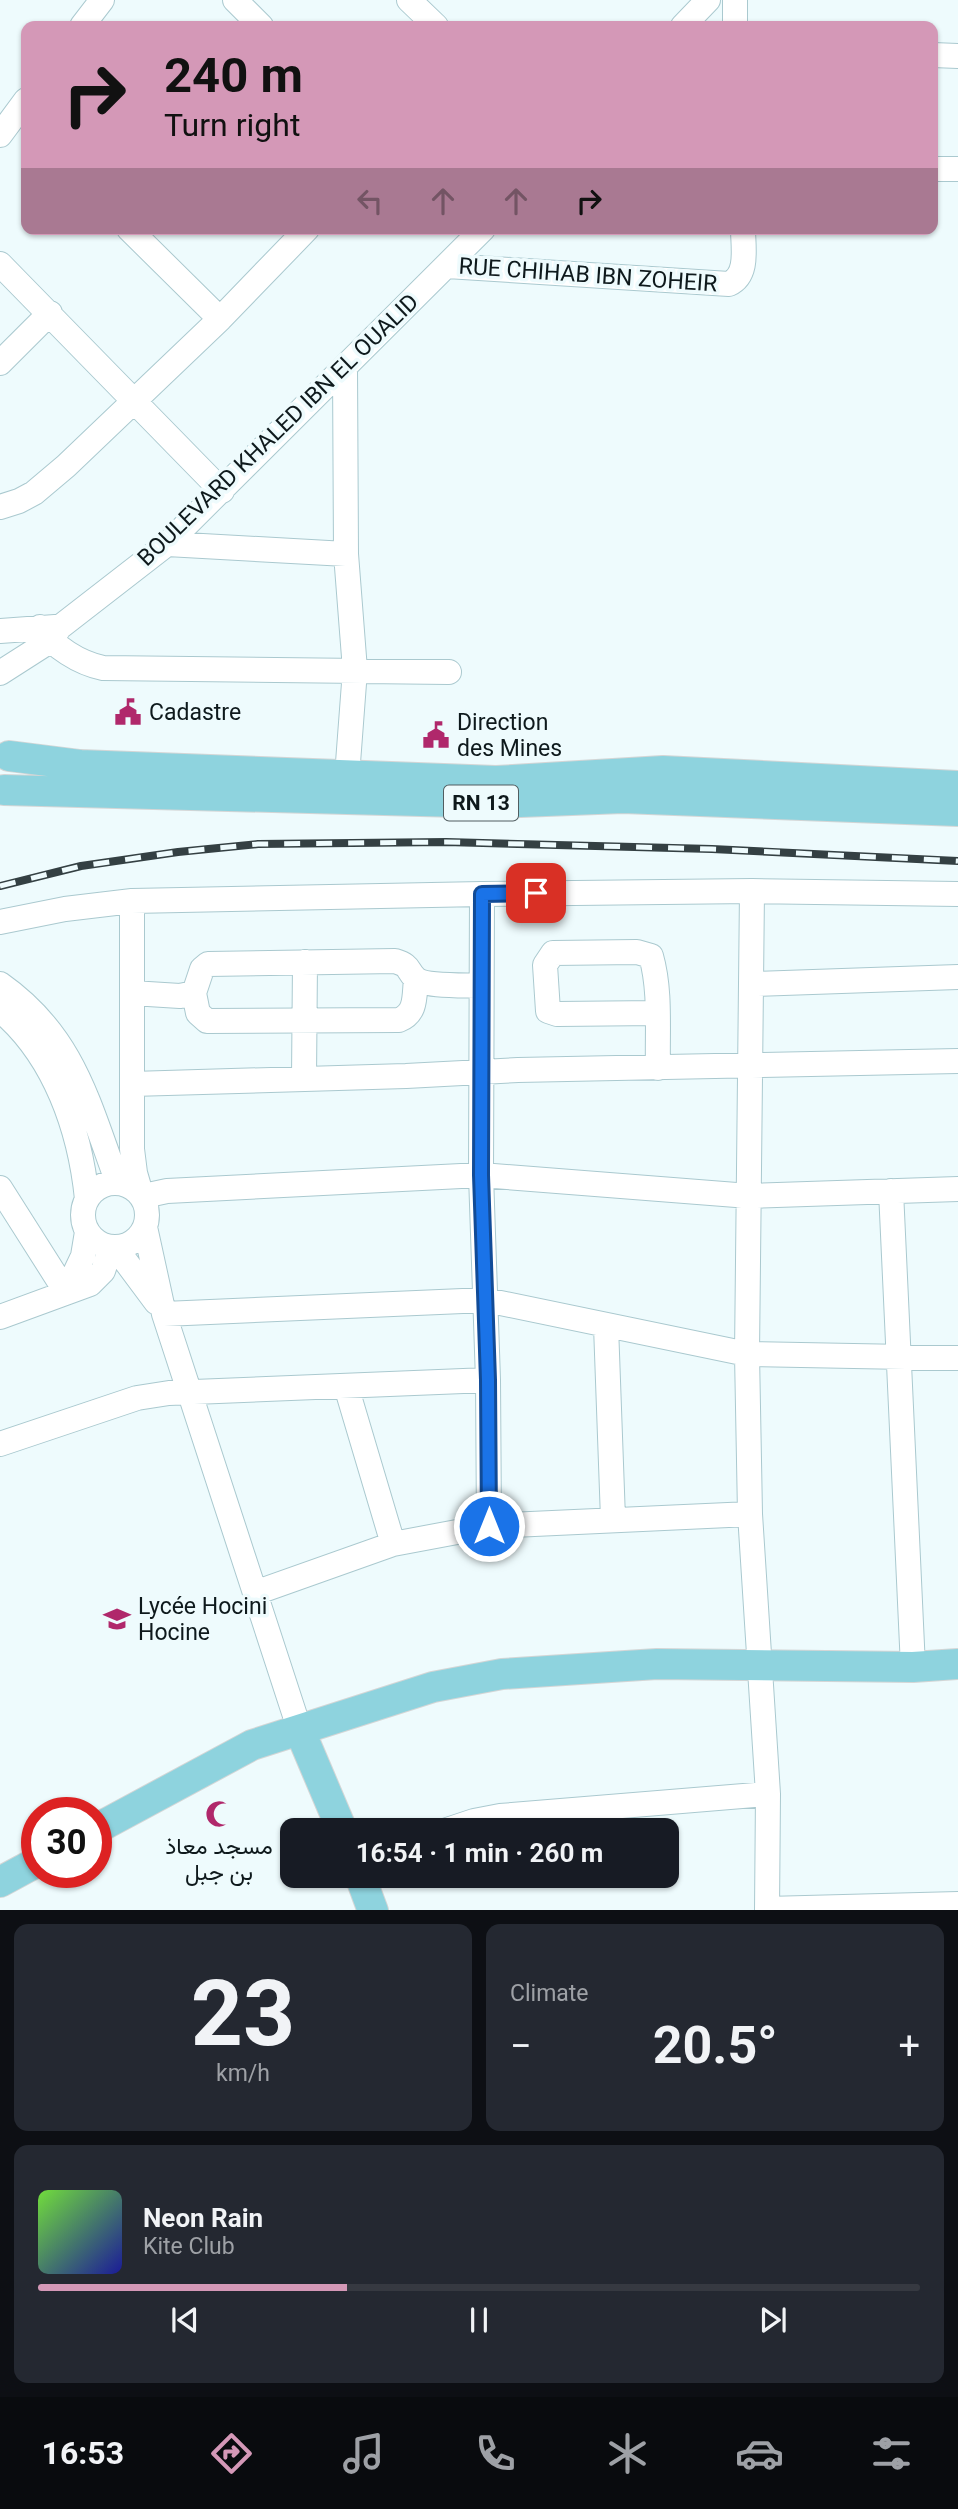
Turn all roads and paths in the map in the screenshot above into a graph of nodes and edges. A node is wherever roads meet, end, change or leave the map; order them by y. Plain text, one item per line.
1 (235, 0) edge
2 (409, 0) edge
3 (708, 0) edge
4 (735, 0) edge
5 (256, 21) edge
6 (431, 21) edge
7 (688, 21) edge
8 (735, 21) edge
9 (938, 55) edge
10 (958, 56) edge
11 (938, 169) edge
12 (958, 169) edge
13 (135, 235) edge
14 (297, 235) edge
15 (474, 235) edge
16 (743, 235) edge
17 (0, 264) edge
18 (447, 266) junction
19 (50, 313) junction
20 (220, 319) junction
21 (0, 363) edge
22 (345, 368) junction
23 (133, 400) junction
24 (222, 491) junction
25 (0, 507) edge
26 (167, 544) junction
27 (346, 554) junction
28 (0, 631) edge
29 (50, 632) junction
30 (355, 670) junction
31 (449, 672) dead end
32 (0, 673) edge
33 (3, 748) edge
34 (347, 776) junction
35 (958, 786) edge
36 (2, 792) edge
37 (958, 811) edge
38 (752, 891) junction
39 (482, 894) junction
40 (958, 894) edge
41 (132, 901) junction
42 (0, 922) edge
43 (305, 962) junction
44 (958, 977) edge
45 (415, 979) junction
46 (0, 984) edge
47 (752, 984) junction
48 (481, 986) junction
49 (132, 993) junction
50 (194, 993) junction
51 (0, 1010) edge
52 (657, 1013) junction
53 (304, 1020) junction
54 (958, 1061) edge
55 (751, 1065) junction
56 (658, 1068) junction
57 (481, 1071) junction
58 (304, 1079) junction
59 (132, 1084) junction
60 (481, 1175) junction
61 (0, 1188) edge
62 (958, 1189) edge
63 (131, 1191) junction
64 (891, 1191) junction
65 (749, 1196) junction
66 (87, 1199) junction
67 (145, 1227) junction
68 (87, 1232) junction
69 (113, 1247) junction
70 (65, 1292) junction
71 (486, 1300) junction
72 (164, 1314) junction
73 (0, 1317) edge
74 (606, 1326) junction
75 (747, 1354) junction
76 (958, 1357) edge
77 (898, 1358) junction
78 (488, 1380) junction
79 (346, 1386) junction
80 (189, 1392) junction
81 (0, 1444) edge
82 (750, 1514) junction
83 (613, 1519) junction
84 (489, 1526) junction
85 (393, 1544) junction
86 (255, 1592) junction
87 (958, 1664) edge
88 (761, 1665) junction
89 (913, 1667) junction
90 (300, 1731) junction
91 (768, 1794) junction
92 (337, 1818) edge
93 (490, 1818) edge
94 (112, 1820) edge
95 (21, 1871) edge
96 (0, 1882) edge
97 (363, 1888) edge
98 (958, 1904) edge
99 (368, 1909) edge
100 (767, 1910) edge

1 - 5 street
2 - 6 street
3 - 7 street
4 - 8 street
9 - 10 street
11 - 12 street
13 - 20 street
14 - 20 street
15 - 18 street, BOULEVARD KHALED IBN EL OUALID
16 - 18 street, RUE CHIHAB IBN ZOHEIR
17 - 19 street
18 - 22 street, BOULEVARD KHALED IBN EL OUALID
19 - 21 street
19 - 23 street
20 - 23 street
22 - 24 street, BOULEVARD KHALED IBN EL OUALID
22 - 27 street
23 - 24 street
23 - 25 street
24 - 26 street, BOULEVARD KHALED IBN EL OUALID
26 - 27 street
26 - 29 street, BOULEVARD KHALED IBN EL OUALID
27 - 30 street
28 - 29 street
29 - 30 street
29 - 32 street, BOULEVARD KHALED IBN EL OUALID
30 - 31 street
30 - 34 street
33 - 34 main road, RN 13
33 - 36 main road
34 - 35 main road, RN 13
36 - 37 main road, RN 13
38 - 39 street
38 - 40 street
38 - 47 street
39 - 41 street
39 - 48 street
41 - 42 street
41 - 49 street
43 - 45 street
43 - 50 street
43 - 53 street
44 - 47 street
45 - 48 street
45 - 53 street
46 - 63 street
47 - 55 street
48 - 57 street
49 - 50 street
49 - 59 street
50 - 53 street
51 - 66 street
52 - 52 street
52 - 56 street
53 - 58 street
54 - 55 street
55 - 56 street
55 - 65 street
56 - 57 street
57 - 58 street
57 - 60 street
58 - 59 street
59 - 63 street
60 - 63 street
60 - 65 street
60 - 71 street
61 - 70 street
62 - 64 street
63 - 66 street
63 - 67 street
64 - 65 street
64 - 77 street
65 - 75 street
66 - 68 street
67 - 69 street
67 - 72 street
68 - 69 street
68 - 70 street
69 - 70 street
69 - 72 street
70 - 73 street
71 - 72 street
71 - 74 street
71 - 78 street
72 - 80 street
74 - 75 street
74 - 83 street
75 - 77 street
75 - 82 street
76 - 77 street
77 - 89 street
78 - 79 street
78 - 84 street
79 - 80 street
79 - 85 street
80 - 81 street
80 - 86 street
82 - 83 street
82 - 88 street
83 - 84 street
84 - 85 street
85 - 86 street
86 - 90 street
87 - 89 main road
88 - 89 main road
88 - 90 main road
88 - 91 street
90 - 92 main road
90 - 94 main road
91 - 93 street
91 - 100 street
95 - 96 main road
97 - 99 main road
98 - 100 street

